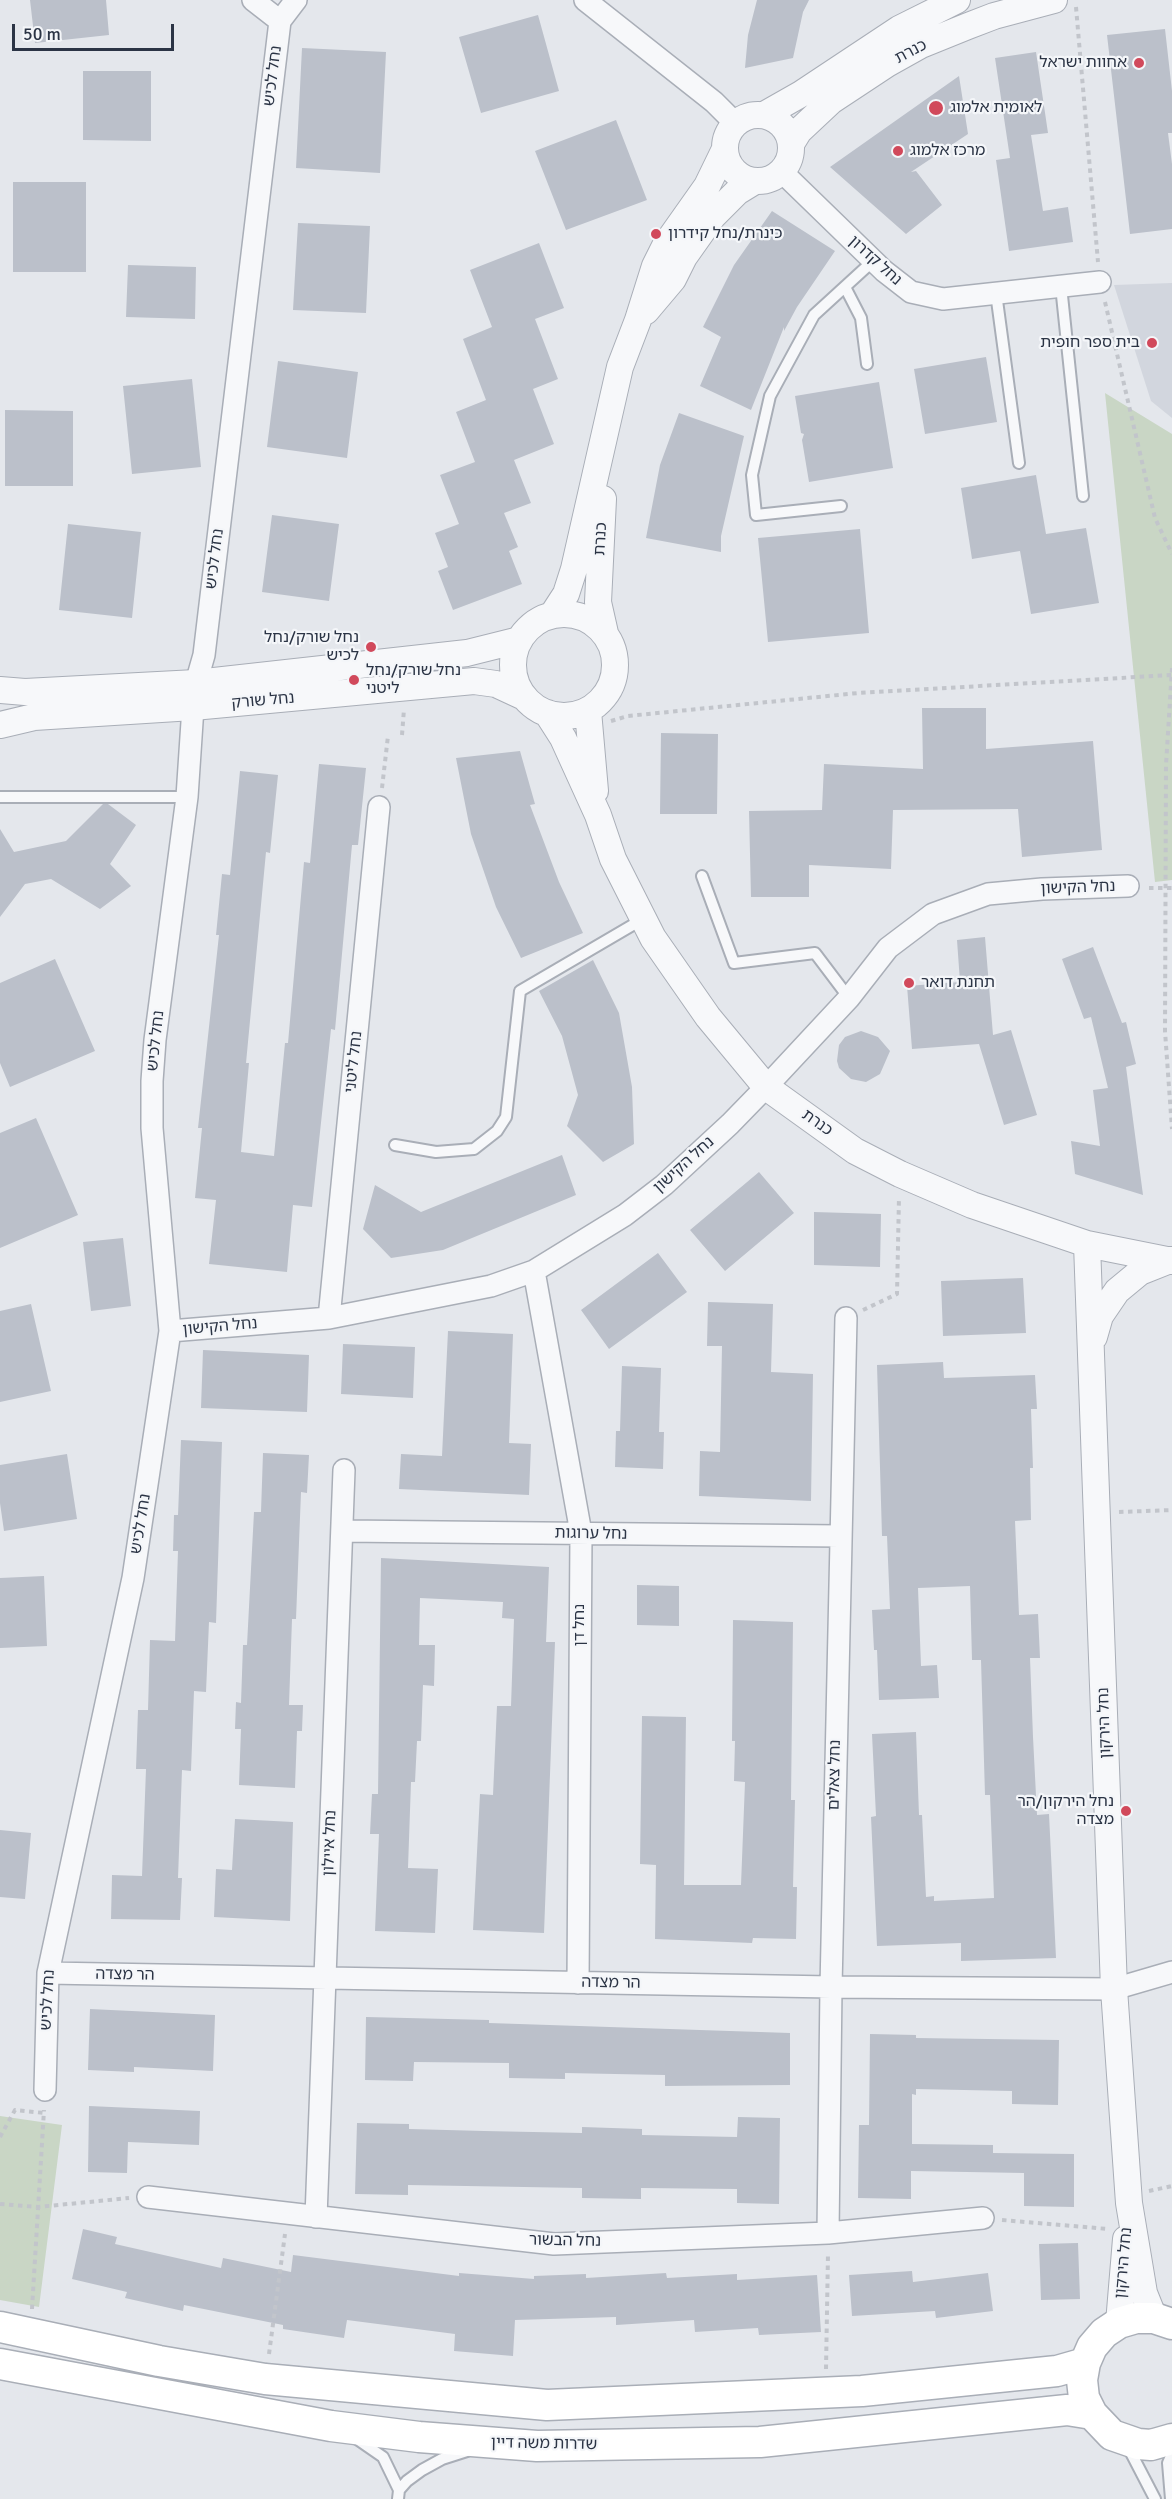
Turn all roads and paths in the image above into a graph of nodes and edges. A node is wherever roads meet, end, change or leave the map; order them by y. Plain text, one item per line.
1 (253, 0) edge
2 (296, 0) edge
3 (585, 0) edge
4 (957, 0) edge
5 (1054, 0) edge
6 (992, 5) edge
7 (280, 21) junction
8 (764, 115) junction
9 (735, 123) junction
10 (791, 144) junction
11 (724, 151) junction
12 (781, 171) junction
13 (755, 181) junction
14 (873, 261) junction
15 (1100, 282) dead end
16 (845, 286) junction
17 (1061, 286) junction
18 (996, 293) junction
19 (638, 320) junction
20 (867, 364) dead end
21 (604, 445) junction
22 (1019, 463) dead end
23 (1083, 496) dead end
24 (841, 506) dead end
25 (553, 614) junction
26 (605, 633) junction
27 (519, 640) junction
28 (1172, 668) edge
29 (1172, 675) edge
30 (0, 690) edge
31 (195, 695) junction
32 (524, 697) junction
33 (547, 713) junction
34 (588, 720) junction
35 (0, 725) edge
36 (388, 736) dead end
37 (0, 797) edge
38 (187, 797) junction
39 (379, 807) joint
40 (598, 815) junction
41 (702, 876) dead end
42 (1128, 886) dead end
43 (643, 919) junction
44 (849, 998) junction
45 (766, 1087) junction
46 (1172, 1129) edge
47 (395, 1145) dead end
48 (900, 1174) junction
49 (1087, 1244) junction
50 (1171, 1260) edge
51 (534, 1271) junction
52 (846, 1317) joint
53 (329, 1318) junction
54 (170, 1331) junction
55 (1091, 1349) junction
56 (344, 1470) dead end
57 (1172, 1510) edge
58 (1097, 1513) junction
59 (342, 1531) junction
60 (581, 1533) junction
61 (840, 1536) junction
62 (1172, 1972) edge
63 (48, 1973) junction
64 (325, 1978) junction
65 (578, 1983) junction
66 (831, 1988) junction
67 (1114, 1989) junction
68 (45, 2090) joint
69 (44, 2113) junction
70 (0, 2137) edge
71 (148, 2197) joint
72 (1129, 2203) junction
73 (0, 2204) edge
74 (38, 2207) junction
75 (288, 2214) junction
76 (316, 2217) junction
77 (983, 2218) joint
78 (1127, 2230) junction
79 (828, 2233) junction
80 (1163, 2321) edge
81 (1119, 2324) junction
82 (0, 2327) edge
83 (30, 2334) junction
84 (1085, 2363) junction
85 (0, 2364) edge
86 (265, 2379) junction
87 (826, 2393) junction
88 (1092, 2414) junction
89 (331, 2426) junction
90 (1172, 2439) edge
91 (1125, 2441) junction
92 (490, 2443) junction
93 (1172, 2454) edge
94 (399, 2495) edge
95 (1155, 2499) edge
96 (1171, 2499) edge

1 - 7 street
2 - 7 street
3 - 9 street
4 - 8 street, כנרת
5 - 6 street, כנרת
6 - 10 street, כנרת
7 - 31 street, נחל לכיש
8 - 9 street
8 - 10 street
9 - 11 street
10 - 12 street
11 - 13 street
11 - 19 street, כנרת
12 - 13 street
12 - 14 street, נחל קדרון
13 - 19 street, כנרת
14 - 16 lane
14 - 18 street, נחל קדרון
15 - 17 street, נחל קדרון
16 - 20 lane
16 - 24 lane
17 - 18 street, נחל קדרון
17 - 23 lane
18 - 22 lane
19 - 21 street, כנרת
21 - 25 street, כנרת
21 - 26 street, כנרת
25 - 26 street
25 - 27 street
26 - 34 street, כנרת
27 - 31 street, נחל שורק
27 - 32 street
28 - 29 path
29 - 34 path
29 - 46 path
30 - 31 street, נחל שורק
31 - 32 street, נחל שורק
31 - 35 street, נחל שורק
31 - 38 street, נחל לכיש
32 - 33 street, כנרת
33 - 34 street
33 - 40 street, כנרת
34 - 40 street, כנרת
36 - 39 path
37 - 38 lane
38 - 54 street, נחל לכיש
39 - 53 street, נחל ליטני
40 - 43 street, כנרת
41 - 44 lane
42 - 44 street, נחל הקישון
43 - 45 street, כנרת
43 - 47 lane
44 - 45 street, נחל הקישון
45 - 48 street, כנרת
45 - 51 street, נחל הקישון
48 - 49 street, כנרת
48 - 52 path
49 - 50 street, כנרת
49 - 55 street, נחל הירקון
50 - 55 street
51 - 53 street, נחל הקישון
51 - 60 street, נחל דן
52 - 61 street, נחל צאלים
53 - 54 street, נחל הקישון
54 - 63 street, נחל לכיש
55 - 58 street, נחל הירקון
56 - 59 street, נחל איילון
57 - 58 path
58 - 67 street, נחל הירקון
59 - 60 street, נחל ערוגות
59 - 64 street, נחל איילון
60 - 61 street, נחל ערוגות
60 - 65 street, נחל דן
61 - 66 street, נחל צאלים
62 - 67 street, הר מצדה
63 - 64 street, הר מצדה
63 - 68 street, נחל לכיש
64 - 65 street, הר מצדה
64 - 76 street, נחל איילון
65 - 66 street, הר מצדה
66 - 67 street, הר מצדה
66 - 79 street, נחל צאלים
67 - 72 street, נחל הירקון
68 - 69 path
69 - 70 path
69 - 74 path
71 - 74 path
71 - 75 street, נחל הבשור
72 - 78 street, נחל הירקון
72 - 80 street, נחל הירקון
73 - 74 path
74 - 83 path
75 - 76 street, נחל הבשור
75 - 86 path
76 - 79 street, נחל הבשור
77 - 78 path
77 - 79 street, נחל הבשור
78 - 81 street, נחל הירקון
79 - 87 path
80 - 81 main road
81 - 84 main road
82 - 83 main road
83 - 86 main road
84 - 87 main road
84 - 88 main road
85 - 89 main road, שדרות משה דיין
86 - 87 main road
88 - 91 main road
88 - 92 main road, שדרות משה דיין
89 - 92 main road, שדרות משה דיין
89 - 94 lane
90 - 91 main road
91 - 95 lane
92 - 94 lane
93 - 96 lane

